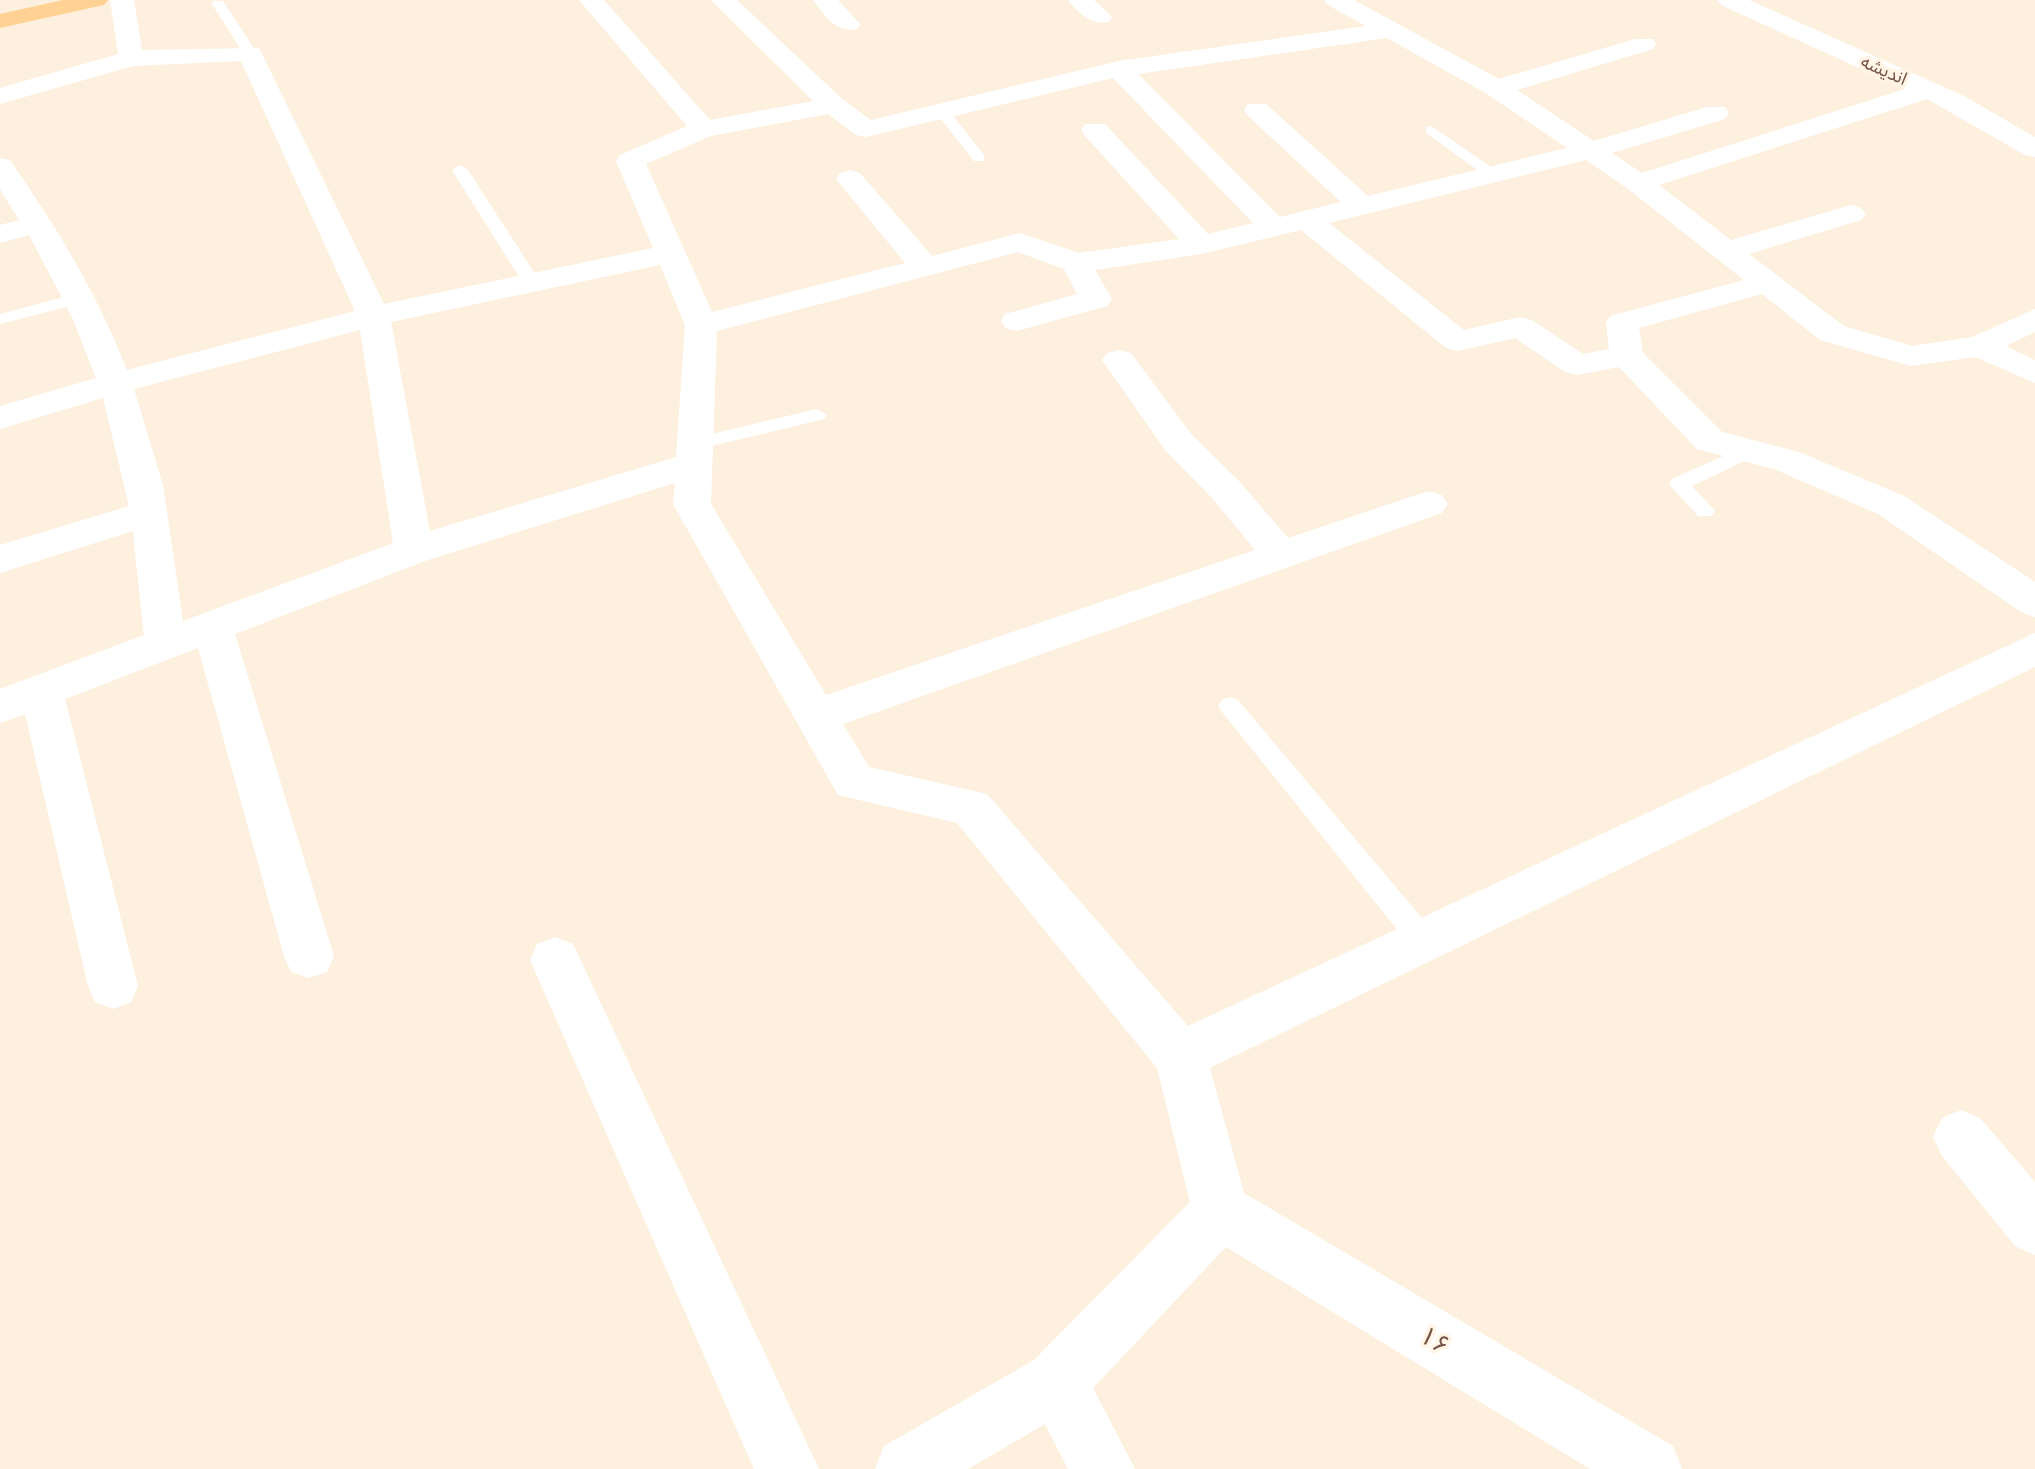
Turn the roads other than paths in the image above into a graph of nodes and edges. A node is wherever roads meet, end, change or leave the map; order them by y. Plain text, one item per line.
1 (37, 0) edge
2 (96, 0) edge
3 (122, 0) edge
4 (591, 0) edge
5 (723, 0) edge
6 (825, 0) edge
7 (1080, 0) edge
8 (1336, 0) edge
9 (1735, 1) edge
10 (218, 4) dead end
11 (0, 8) edge
12 (1100, 17) dead end
13 (0, 21) edge
14 (848, 24) dead end
15 (1391, 30) junction
16 (1644, 44) dead end
17 (250, 53) junction
18 (131, 58) junction
19 (1119, 69) junction
20 (1496, 88) junction
21 (1928, 90) junction
22 (0, 96) edge
23 (833, 105) junction
24 (1257, 110) dead end
25 (942, 111) junction
26 (1716, 113) dead end
27 (704, 129) junction
28 (1095, 130) dead end
29 (1431, 130) dead end
30 (2035, 149) edge
31 (1590, 151) junction
32 (979, 158) dead end
33 (0, 166) edge
34 (460, 170) dead end
35 (1492, 174) junction
36 (850, 179) dead end
37 (1638, 183) junction
38 (1362, 206) junction
39 (1851, 214) dead end
40 (1306, 219) junction
41 (37, 224) junction
42 (1273, 227) junction
43 (0, 234) edge
44 (1201, 245) junction
45 (1727, 251) junction
46 (670, 254) junction
47 (1076, 263) junction
48 (925, 267) junction
49 (532, 283) junction
50 (1768, 283) junction
51 (80, 298) junction
52 (374, 316) junction
53 (0, 319) edge
54 (2035, 319) edge
55 (1017, 321) dead end
56 (701, 325) junction
57 (1980, 346) junction
58 (1627, 356) junction
59 (1119, 360) dead end
60 (2035, 373) edge
61 (116, 383) junction
62 (817, 415) dead end
63 (0, 418) edge
64 (1748, 451) junction
65 (694, 454) junction
66 (1429, 504) dead end
67 (1705, 511) dead end
68 (148, 513) junction
69 (414, 550) junction
70 (1280, 554) junction
71 (0, 559) edge
72 (2035, 602) edge
73 (212, 626) junction
74 (166, 643) junction
75 (2035, 649) edge
76 (21, 698) edge
77 (1230, 706) dead end
78 (815, 716) junction
79 (1422, 939) junction
80 (309, 956) dead end
81 (555, 960) dead end
82 (113, 986) dead end
83 (1180, 1056) junction
84 (1961, 1137) dead end
85 (1221, 1211) junction
86 (2035, 1226) edge
87 (1056, 1382) junction
88 (787, 1469) edge
89 (907, 1469) edge
90 (1103, 1469) edge
91 (1650, 1469) edge

1 - 11 main road
2 - 13 main road
3 - 18 street
4 - 27 street
5 - 23 street
6 - 14 street
7 - 12 street
8 - 15 street
9 - 21 street, اندیشه
10 - 17 lane
15 - 19 street
15 - 20 street
16 - 20 street
17 - 18 street
17 - 52 street
18 - 22 street
19 - 25 street
19 - 42 street
20 - 31 street
21 - 30 street, اندیشه
21 - 37 street
23 - 25 street
23 - 27 street
24 - 38 street
25 - 32 lane
26 - 31 street
27 - 46 street
28 - 44 street
29 - 35 lane
31 - 35 street
31 - 37 street
33 - 41 street
34 - 49 lane
35 - 38 street
36 - 48 street
37 - 45 street
38 - 40 street
39 - 45 street
40 - 42 street
40 - 58 street
41 - 43 street
41 - 51 street
42 - 44 street
44 - 47 street
45 - 50 street
46 - 49 street
46 - 56 street
47 - 48 street
47 - 55 street
48 - 56 street
49 - 52 street
50 - 57 street
50 - 58 street
51 - 53 lane
51 - 61 street
52 - 61 street
52 - 69 street
54 - 57 street
56 - 65 street
57 - 60 street
58 - 64 street
59 - 70 street
61 - 63 street
61 - 68 street
62 - 65 lane
64 - 67 lane
64 - 72 street
65 - 69 street
65 - 78 street
66 - 70 street
68 - 71 street
68 - 74 street
69 - 73 street
70 - 78 street
73 - 74 street
73 - 80 street
74 - 76 street
75 - 79 street
76 - 82 street
77 - 79 lane
78 - 83 street
79 - 83 street
81 - 88 street
83 - 85 street
84 - 86 street
85 - 87 street
85 - 91 street, ۱۶
87 - 89 street
87 - 90 street

